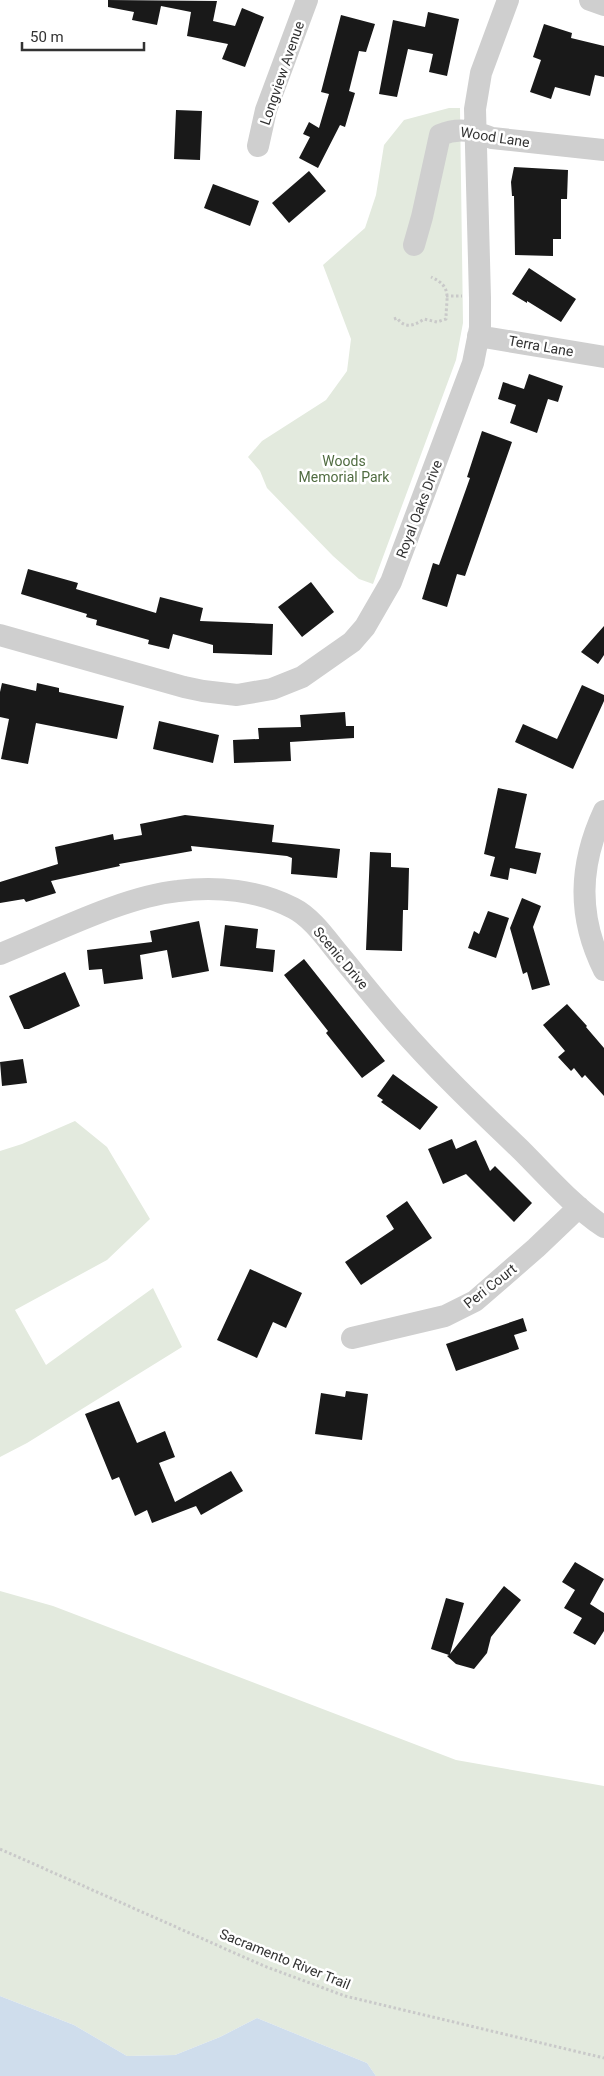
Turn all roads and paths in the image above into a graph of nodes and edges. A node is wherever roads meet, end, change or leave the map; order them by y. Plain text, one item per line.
1 (307, 0) edge
2 (508, 0) edge
3 (590, 0) edge
4 (604, 5) edge
5 (475, 132) junction
6 (258, 146) dead end
7 (604, 150) edge
8 (414, 245) dead end
9 (431, 277) dead end
10 (446, 296) junction
11 (462, 296) dead end
12 (394, 319) dead end
13 (478, 336) junction
14 (604, 357) edge
15 (0, 635) edge
16 (604, 811) edge
17 (0, 954) edge
18 (604, 970) edge
19 (579, 1207) junction
20 (604, 1227) edge
21 (352, 1338) dead end
22 (0, 1849) edge
23 (604, 2058) edge

1 - 6 street, Longview Avenue
2 - 5 street, Royal Oaks Drive
3 - 4 street
5 - 7 street, Wood Lane
5 - 8 street, Wood Lane
5 - 13 street, Royal Oaks Drive
9 - 10 path
10 - 11 path
10 - 12 path
13 - 14 street, Terra Lane
13 - 15 street, Royal Oaks Drive
16 - 18 street
17 - 19 street, Scenic Drive
19 - 20 street, Scenic Drive
19 - 21 street, Peri Court
22 - 23 path, Sacramento River Trail

